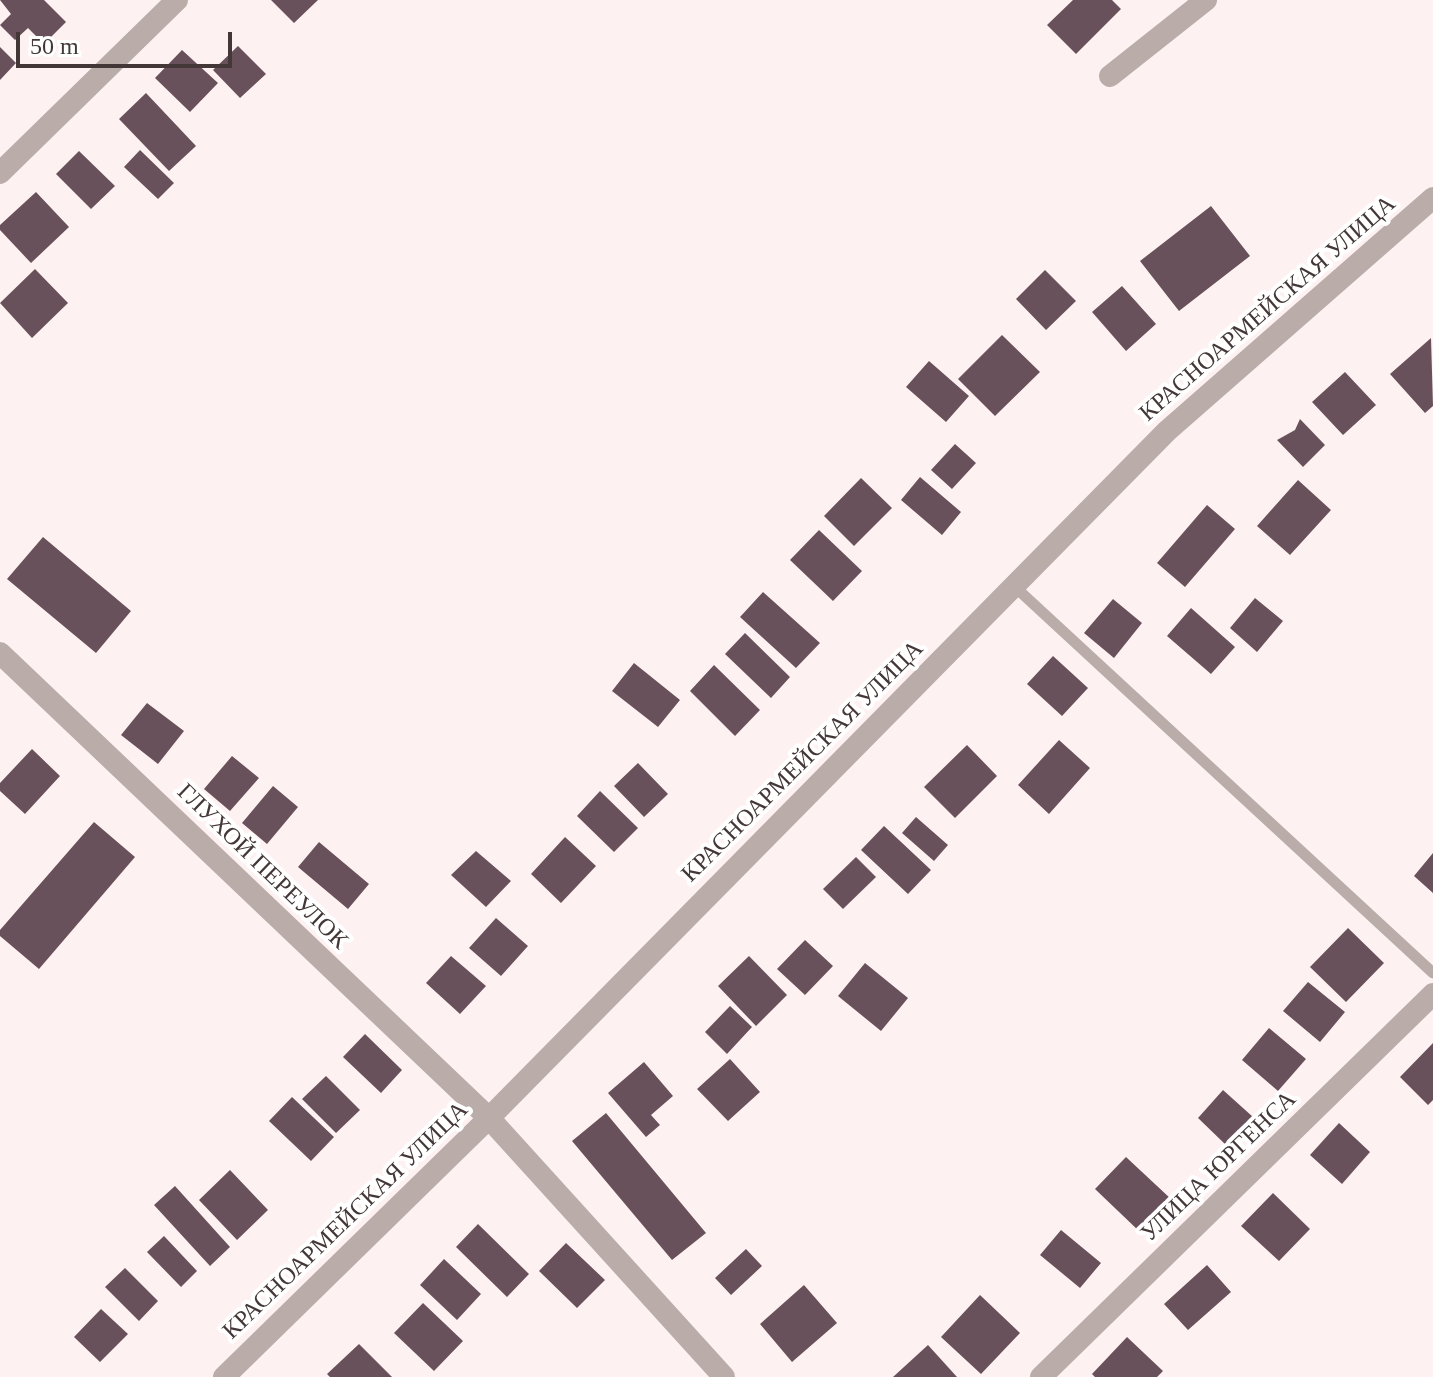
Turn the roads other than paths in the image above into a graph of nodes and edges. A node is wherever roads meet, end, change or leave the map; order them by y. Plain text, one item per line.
1 (177, 0) edge
2 (1206, 0) edge
3 (1110, 76) dead end
4 (0, 173) edge
5 (1433, 198) edge
6 (1014, 586) junction
7 (0, 653) edge
8 (1433, 973) edge
9 (1433, 994) edge
10 (489, 1118) junction
11 (224, 1377) edge
12 (724, 1377) edge
13 (1041, 1377) edge

1 - 4 street
2 - 3 street
5 - 6 street, КРАСНОАРМЕЙСКАЯ УЛИЦА
6 - 8 lane
6 - 10 street, КРАСНОАРМЕЙСКАЯ УЛИЦА
7 - 10 street, ГЛУХОЙ ПЕРЕУЛОК
9 - 13 street, УЛИЦА ЮРГЕНСА
10 - 11 street, КРАСНОАРМЕЙСКАЯ УЛИЦА
10 - 12 street, ГЛУХОЙ ПЕРЕУЛОК

